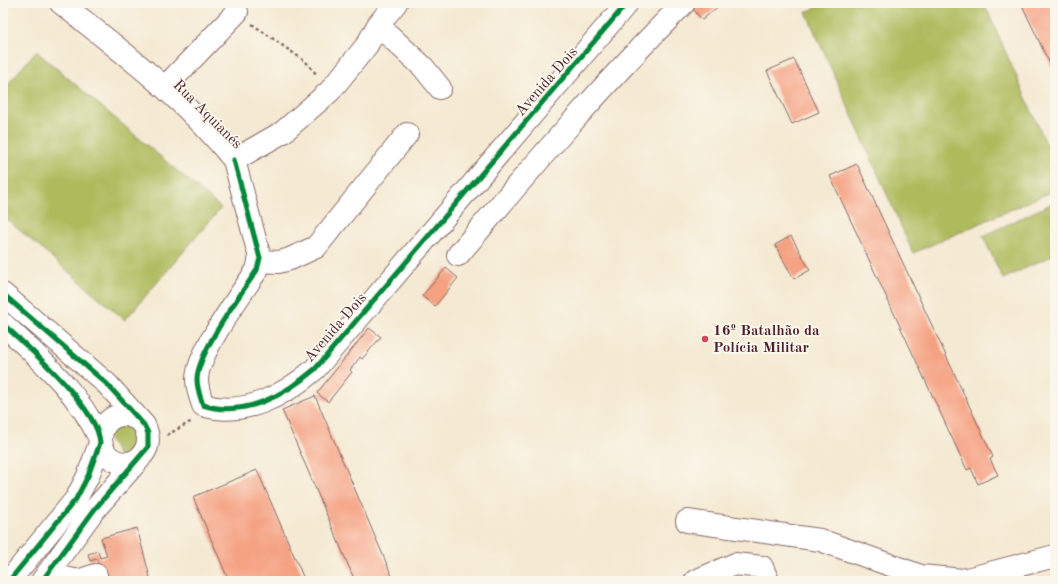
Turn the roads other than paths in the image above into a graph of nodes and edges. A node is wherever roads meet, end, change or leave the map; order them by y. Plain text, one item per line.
1 (61, 3) edge
2 (396, 3) edge
3 (627, 3) edge
4 (684, 3) edge
5 (237, 12) road end
6 (378, 25) junction
7 (165, 87) junction
8 (440, 88) dead end
9 (407, 134) dead end
10 (234, 160) junction
11 (458, 255) dead end
12 (259, 261) junction
13 (3, 294) edge
14 (3, 324) edge
15 (138, 419) junction
16 (100, 441) junction
17 (144, 452) junction
18 (687, 520) dead end
19 (1055, 556) edge
20 (96, 575) dead end
21 (44, 577) edge
22 (705, 579) edge
23 (9, 581) edge
24 (768, 581) edge

1 - 7 street, Rua Aquianés
2 - 6 street, Rua Aquianés
3 - 12 street, Avenida Dois
4 - 11 street
5 - 7 street
6 - 8 street
6 - 10 street, Rua Aquianés
7 - 10 street, Rua Aquianés
9 - 12 street
10 - 12 street
13 - 15 street
14 - 16 street
15 - 16 street
15 - 17 street
16 - 17 street
16 - 23 street
17 - 21 street
18 - 19 street
20 - 21 street
22 - 24 street

